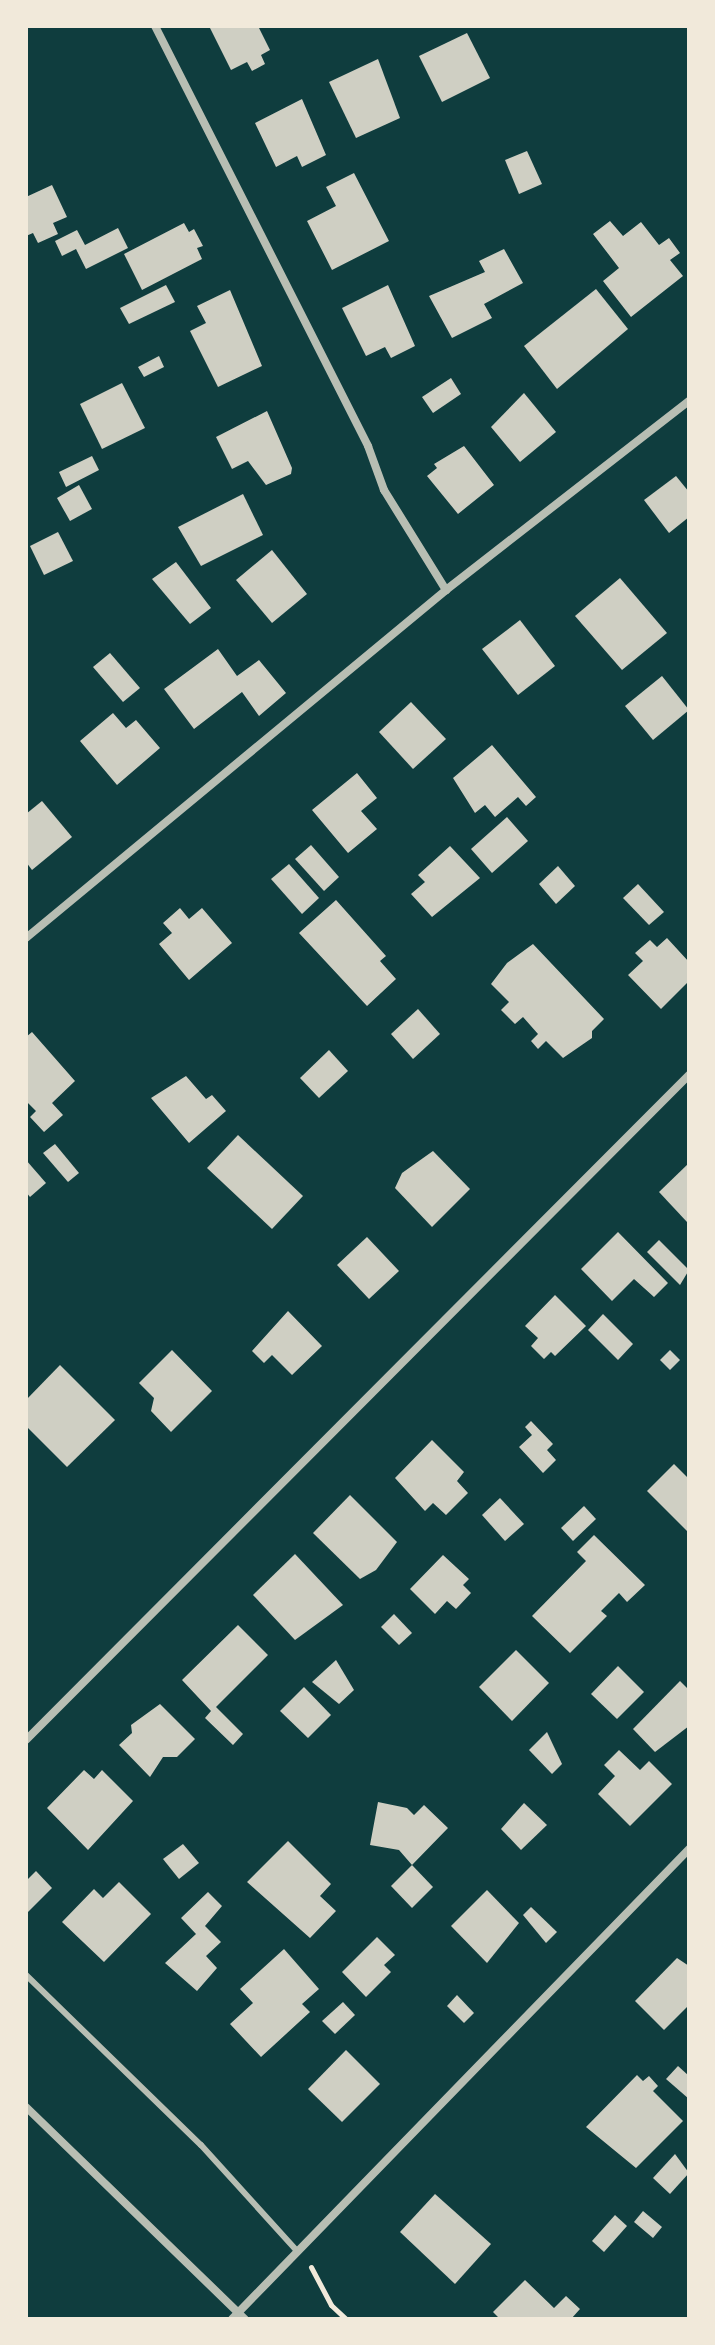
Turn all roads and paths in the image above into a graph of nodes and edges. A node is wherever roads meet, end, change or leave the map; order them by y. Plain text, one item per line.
1 (155, 26) edge
2 (689, 401) edge
3 (446, 590) junction
4 (26, 938) edge
5 (689, 1075) edge
6 (26, 1740) edge
7 (687, 1854) edge
8 (26, 1975) edge
9 (26, 2107) edge
10 (298, 2252) junction
11 (238, 2317) edge
12 (346, 2319) edge

1 - 3 street
2 - 3 street
3 - 4 street
5 - 6 street
7 - 10 street
8 - 10 lane
9 - 11 street
10 - 11 street
10 - 12 path

